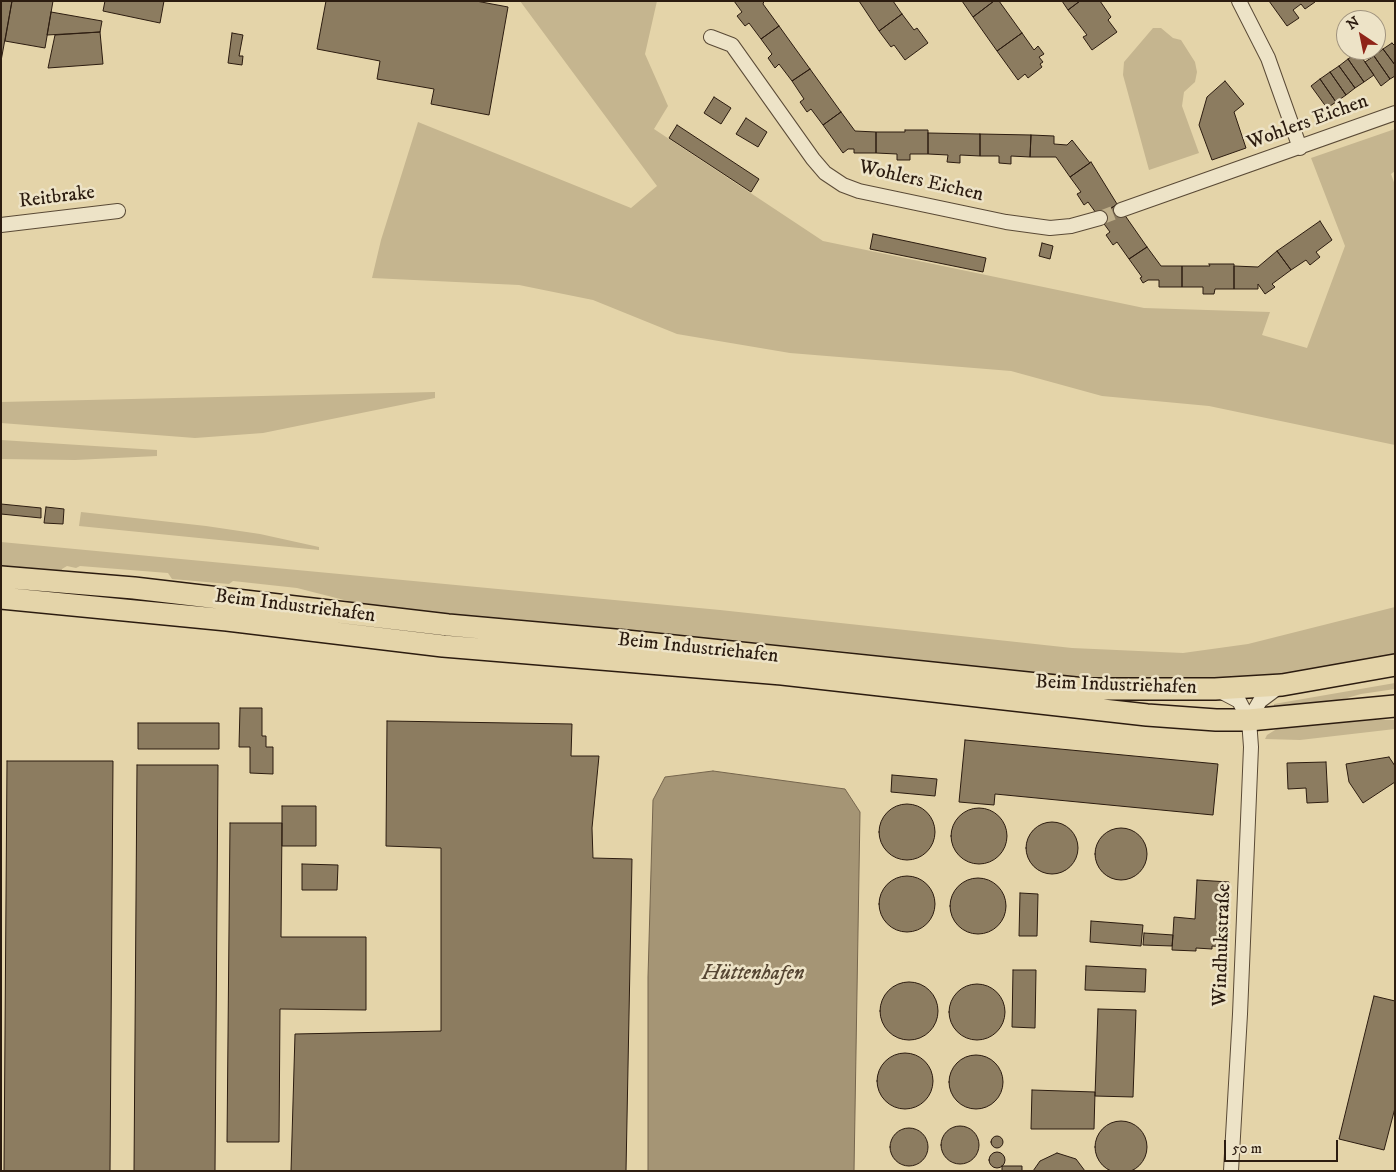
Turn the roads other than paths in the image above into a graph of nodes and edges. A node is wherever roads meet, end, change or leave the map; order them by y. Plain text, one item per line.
1 (1239, 1) edge
2 (712, 37) dead end
3 (1395, 113) edge
4 (1300, 148) junction
5 (1121, 210) tunnel mouth
6 (118, 211) dead end
7 (1100, 218) tunnel mouth
8 (1, 224) edge
9 (1, 577) edge
10 (1, 598) edge
11 (1395, 665) edge
12 (1282, 685) junction
13 (1215, 689) junction
14 (1395, 706) edge
15 (1249, 720) junction
16 (1230, 1171) edge

1 - 4 street
2 - 7 street, Wohlers Eichen
3 - 4 street, Wohlers Eichen
4 - 5 street, Wohlers Eichen
6 - 8 street, Reitbrake
9 - 13 main road, Beim Industriehafen
10 - 15 main road, Beim Industriehafen
11 - 12 main road, Beim Industriehafen
12 - 13 main road, Beim Industriehafen
12 - 15 street
13 - 15 street
14 - 15 main road, Beim Industriehafen
15 - 16 street, Windhukstraße

